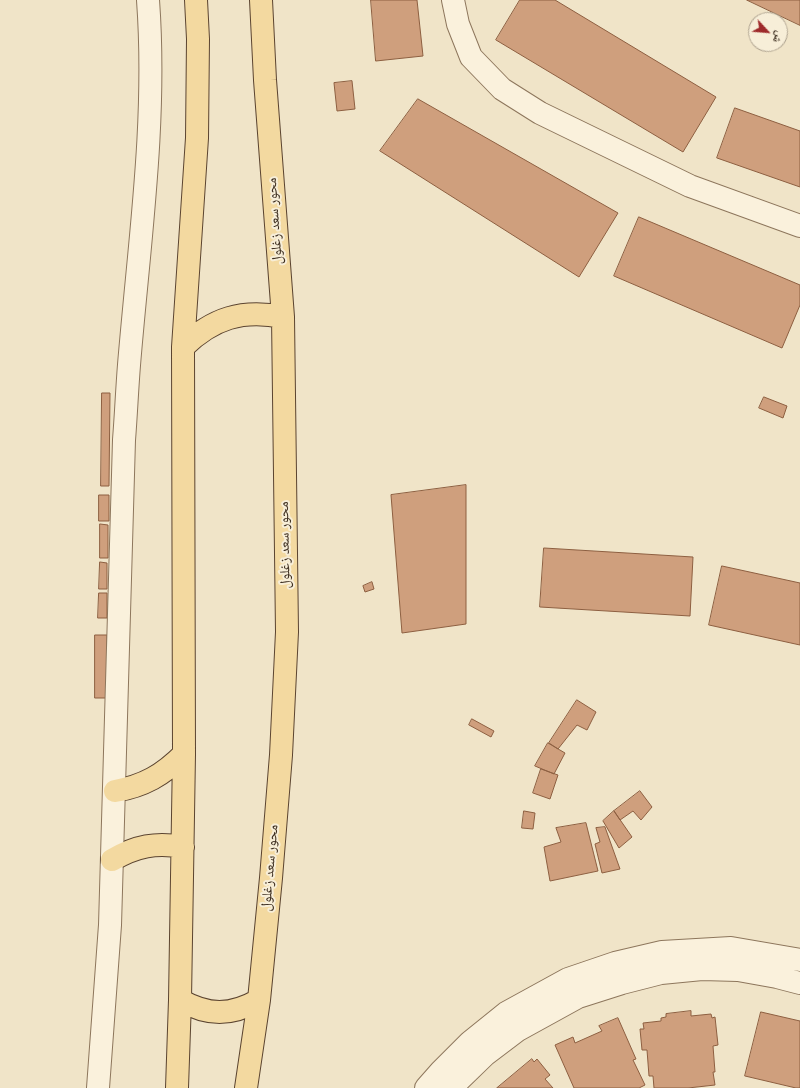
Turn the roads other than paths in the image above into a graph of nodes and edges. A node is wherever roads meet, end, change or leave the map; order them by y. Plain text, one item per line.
1 (148, 0) edge
2 (196, 0) edge
3 (261, 0) edge
4 (453, 0) edge
5 (800, 226) edge
6 (283, 317) junction
7 (183, 347) junction
8 (184, 754) junction
9 (115, 791) junction
10 (183, 847) junction
11 (112, 860) junction
12 (800, 960) edge
13 (800, 983) edge
14 (180, 1000) junction
15 (259, 1000) junction
16 (98, 1088) edge
17 (177, 1088) edge
18 (246, 1088) edge
19 (426, 1088) edge
20 (451, 1088) edge

1 - 9 street
2 - 7 main road
3 - 6 main road, محور سعد زغلول
4 - 5 street
6 - 7 main road
6 - 15 main road, محور سعد زغلول
7 - 8 main road
8 - 9 main road
8 - 10 main road
9 - 11 street
10 - 11 main road
10 - 14 main road
11 - 16 street
12 - 19 street
13 - 20 street
14 - 15 main road
14 - 17 main road
15 - 18 main road, محور سعد زغلول

